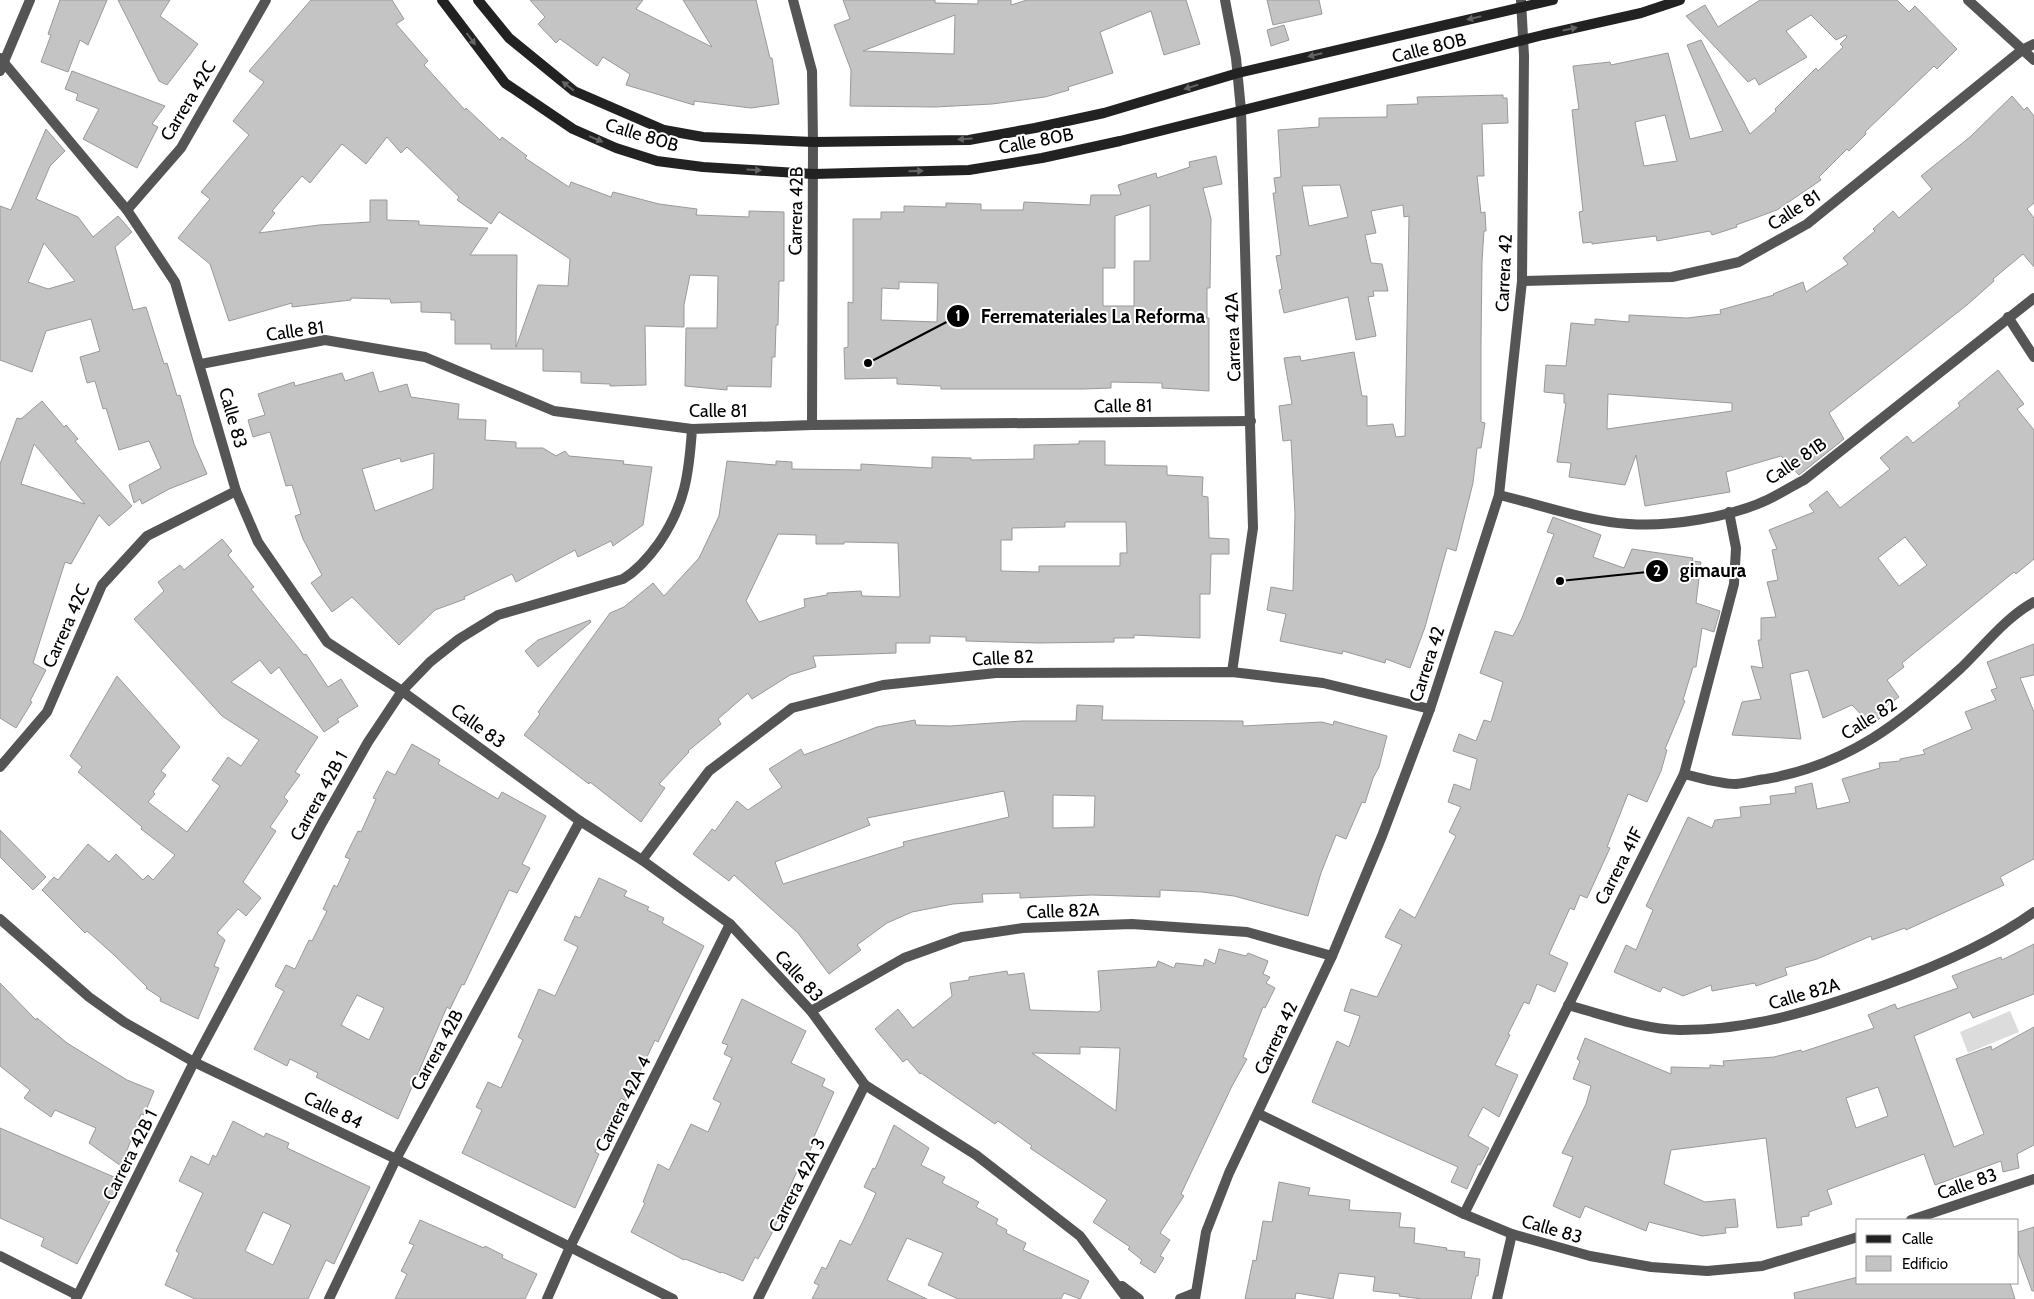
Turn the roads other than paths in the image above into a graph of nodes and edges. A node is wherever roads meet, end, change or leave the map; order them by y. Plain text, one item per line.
1 (30, 0) edge
2 (266, 0) edge
3 (442, 0) edge
4 (478, 0) edge
5 (793, 0) edge
6 (1225, 0) edge
7 (1553, 0) edge
8 (1680, 0) edge
9 (1968, 0) edge
10 (1521, 3) edge
11 (1523, 40) junction
12 (2034, 44) edge
13 (2022, 50) junction
14 (2034, 60) edge
15 (1, 63) edge
16 (1238, 73) junction
17 (1241, 110) junction
18 (813, 142) junction
19 (812, 174) junction
20 (127, 210) junction
21 (1522, 281) junction
22 (2034, 298) edge
23 (2008, 317) junction
24 (2034, 357) edge
25 (201, 364) junction
26 (1252, 421) junction
27 (812, 425) junction
28 (692, 429) junction
29 (236, 491) junction
30 (1499, 495) junction
31 (1729, 512) junction
32 (2034, 602) edge
33 (1232, 672) junction
34 (402, 691) junction
35 (1430, 709) junction
36 (0, 767) edge
37 (1684, 774) junction
38 (580, 820) junction
39 (642, 860) junction
40 (2034, 912) edge
41 (0, 919) edge
42 (730, 924) junction
43 (1332, 956) junction
44 (1568, 1005) junction
45 (810, 1011) junction
46 (194, 1062) junction
47 (864, 1085) junction
48 (1259, 1114) junction
49 (396, 1158) junction
50 (2034, 1179) edge
51 (1464, 1214) junction
52 (1914, 1219) edge
53 (1512, 1234) junction
54 (1856, 1238) edge
55 (570, 1247) junction
56 (0, 1256) edge
57 (1116, 1281) junction
58 (1195, 1296) edge
59 (77, 1297) edge
60 (329, 1299) edge
61 (547, 1299) edge
62 (673, 1299) edge
63 (758, 1299) edge
64 (1127, 1299) edge
65 (1139, 1299) edge
66 (1180, 1299) edge
67 (1497, 1299) edge

1 - 15 street
2 - 20 street, Carrera 42C
3 -> 19 main road, Calle 80B
18 -> 4 main road, Calle 80B
5 - 18 street, Carrera 42B
6 - 16 street, Carrera 42A
7 - 10 main road, Calle 80B
11 -> 8 main road, Calle 80B
9 - 13 street
10 - 11 street, Carrera 42
10 -> 16 main road, Calle 80B
11 - 17 main road, Calle 80B
11 - 21 street, Carrera 42
12 - 13 street, Calle 81
13 - 14 street
13 - 21 street, Calle 81
15 - 20 street, Calle 83
16 - 17 street, Carrera 42A
16 -> 18 main road, Calle 80B
19 -> 17 main road, Calle 80B
17 - 26 street, Carrera 42A
18 - 19 street, Carrera 42B
19 - 27 street, Carrera 42B
20 - 25 street, Calle 83
21 - 30 street, Carrera 42
22 - 23 street, Calle 81B
23 - 24 street
23 - 31 street, Calle 81B
25 - 28 street, Calle 81
25 - 29 street, Calle 83
26 - 27 street, Calle 81
26 - 33 street, Carrera 42A
27 - 28 street, Calle 81
28 - 34 street, Carrera 42B 1
29 - 34 street, Calle 83
29 - 36 street, Carrera 42C
30 - 31 street, Calle 81B
30 - 35 street, Carrera 42
31 - 37 street, Carrera 41F
32 - 37 street, Calle 82
33 - 35 street, Calle 82
33 - 39 street, Calle 82
34 - 38 street, Calle 83
34 - 46 street, Carrera 42B 1
35 - 43 street, Carrera 42
37 - 44 street, Carrera 41F
38 - 39 street, Calle 83
38 - 49 street, Carrera 42B
39 - 42 street, Calle 83
40 - 44 street, Calle 82A
41 - 46 street, Calle 84
42 - 45 street, Calle 83
42 - 55 street, Carrera 42A 4
43 - 45 street, Calle 82A
43 - 48 street, Carrera 42
44 - 51 street, Carrera 41F
45 - 47 street, Calle 83
46 - 49 street, Calle 84
46 - 59 street, Carrera 42B 1
47 - 57 street, Calle 83
47 - 63 street, Carrera 42A 3
48 - 51 street, Calle 83
48 - 58 street, Carrera 42
49 - 55 street, Calle 84
49 - 60 street, Carrera 42B
50 - 52 street, Calle 83
51 - 53 street, Calle 83
53 - 54 street, Calle 83
53 - 67 street
55 - 61 street, Carrera 42A 4
55 - 62 street, Calle 84
56 - 59 street
57 - 64 street, Calle 83
57 - 65 street, Calle 83
58 - 66 street

